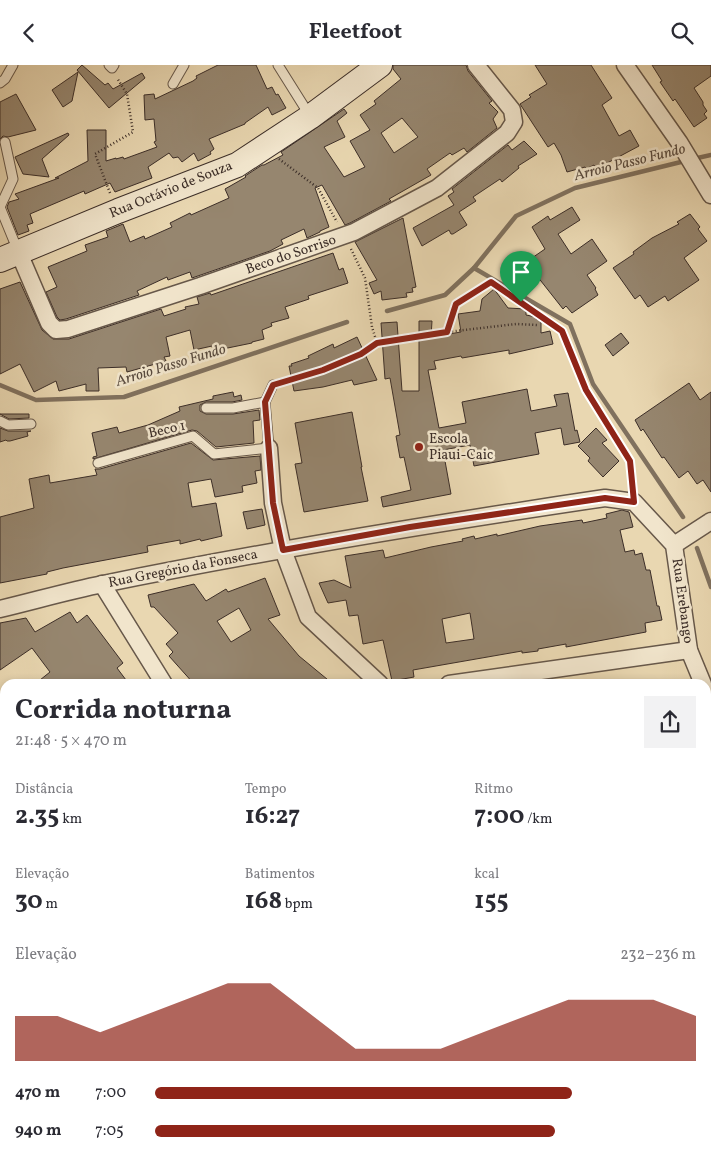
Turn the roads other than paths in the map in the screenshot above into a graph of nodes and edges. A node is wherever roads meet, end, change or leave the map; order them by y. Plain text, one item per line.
1 (13, 65) edge
2 (184, 65) edge
3 (278, 65) edge
4 (380, 65) edge
5 (476, 65) edge
6 (626, 65) edge
7 (0, 83) edge
8 (172, 84) dead end
9 (310, 117) junction
10 (5, 143) dead end
11 (710, 194) edge
12 (0, 207) edge
13 (10, 257) edge
14 (273, 385) road end
15 (265, 402) junction
16 (206, 408) dead end
17 (0, 421) edge
18 (31, 425) dead end
19 (269, 448) junction
20 (98, 463) dead end
21 (605, 498) joint
22 (711, 521) edge
23 (674, 545) junction
24 (283, 550) junction
25 (102, 584) junction
26 (0, 609) edge
27 (689, 650) junction
28 (161, 679) edge
29 (375, 679) edge
30 (485, 679) edge
31 (701, 679) edge

1 - 7 lane
2 - 8 lane
3 - 9 lane
4 - 9 street, Rua Octávio de Souza
5 - 13 street, Beco do Sorriso
6 - 11 street
9 - 13 street, Rua Octávio de Souza
10 - 12 lane
12 - 13 lane
14 - 15 lane
15 - 16 lane
15 - 19 lane
17 - 18 lane
19 - 20 lane, Beco 1
19 - 24 street
21 - 23 street, Rua Erebango
21 - 24 street, Rua Gregório da Fonseca
22 - 23 street
23 - 27 street, Rua Erebango
24 - 25 street, Rua Gregório da Fonseca
24 - 29 street
25 - 26 street, Rua Gregório da Fonseca
25 - 28 street
27 - 30 street
27 - 31 street, Rua Erebango

